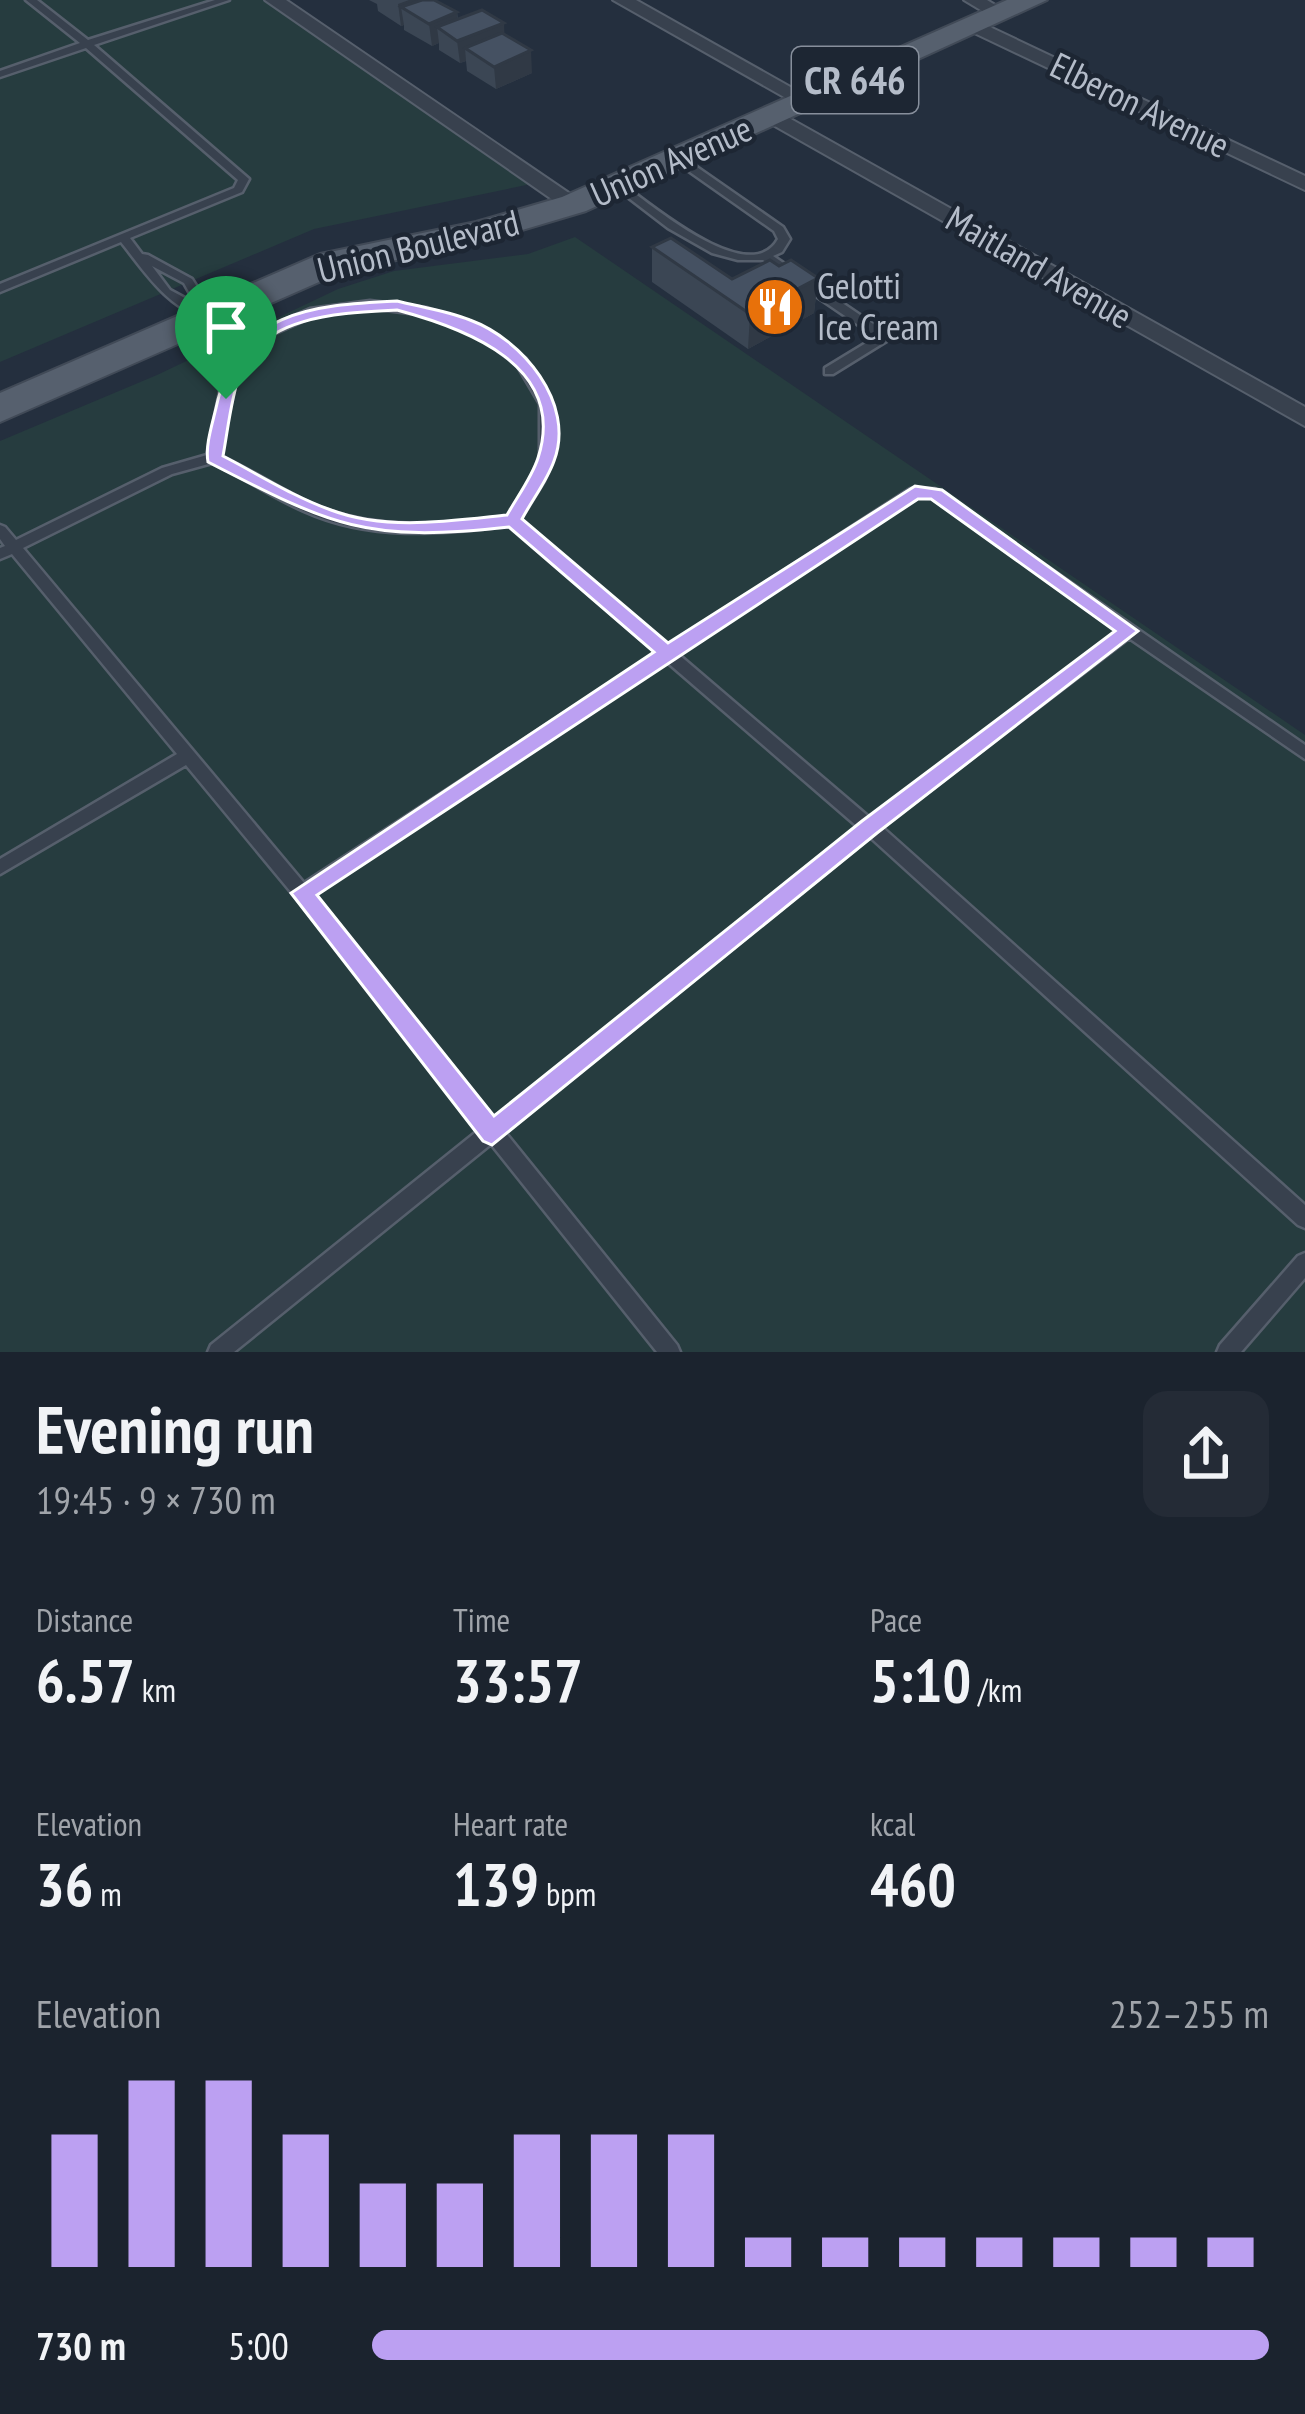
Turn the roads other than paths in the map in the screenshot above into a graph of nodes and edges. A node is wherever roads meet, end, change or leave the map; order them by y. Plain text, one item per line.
1 (31, 0) edge
2 (224, 0) edge
3 (274, 0) edge
4 (622, 0) edge
5 (1032, 0) edge
6 (983, 13) edge
7 (87, 44) junction
8 (0, 74) edge
9 (806, 102) junction
10 (773, 117) junction
11 (677, 158) junction
12 (1305, 184) edge
13 (617, 185) junction
14 (574, 204) junction
15 (125, 239) junction
16 (142, 256) junction
17 (767, 257) junction
18 (0, 287) edge
19 (208, 316) junction
20 (829, 371) dead end
21 (0, 409) edge
22 (1305, 418) edge
23 (214, 458) junction
24 (512, 520) junction
25 (0, 530) edge
26 (8, 550) edge
27 (1129, 631) junction
28 (667, 653) junction
29 (1305, 753) edge
30 (184, 758) junction
31 (870, 827) junction
32 (0, 867) edge
33 (302, 893) junction
34 (492, 1133) junction
35 (1305, 1218) edge
36 (1305, 1263) edge
37 (218, 1352) edge
38 (670, 1352) edge
39 (1227, 1352) edge

1 - 7 lane
2 - 7 lane
3 - 14 street
4 - 9 street
5 - 6 main road, Union Avenue / CR 646
6 - 9 main road, Union Avenue / CR 646
6 - 12 street, Elberon Avenue
7 - 8 lane
7 - 15 lane
9 - 10 main road, Union Avenue / CR 646
10 - 11 main road, Union Avenue / CR 646
10 - 22 street, Maitland Avenue
11 - 13 main road, Union Avenue / CR 646
11 - 17 lane
13 - 14 main road, Union Avenue / CR 646
13 - 17 lane
14 - 19 main road, Union Boulevard / CR 646
15 - 16 lane
15 - 18 lane
16 - 19 lane
16 - 19 lane
17 - 20 lane
19 - 21 main road, Union Boulevard / CR 646
23 - 24 lane
23 - 24 lane
23 - 26 lane
24 - 28 lane
25 - 26 lane
26 - 30 lane
27 - 28 lane
27 - 29 lane
27 - 31 lane
28 - 31 lane
28 - 33 lane
30 - 32 lane
30 - 33 lane
31 - 34 lane
31 - 35 lane
33 - 34 lane
34 - 37 lane
34 - 38 lane
36 - 39 lane

